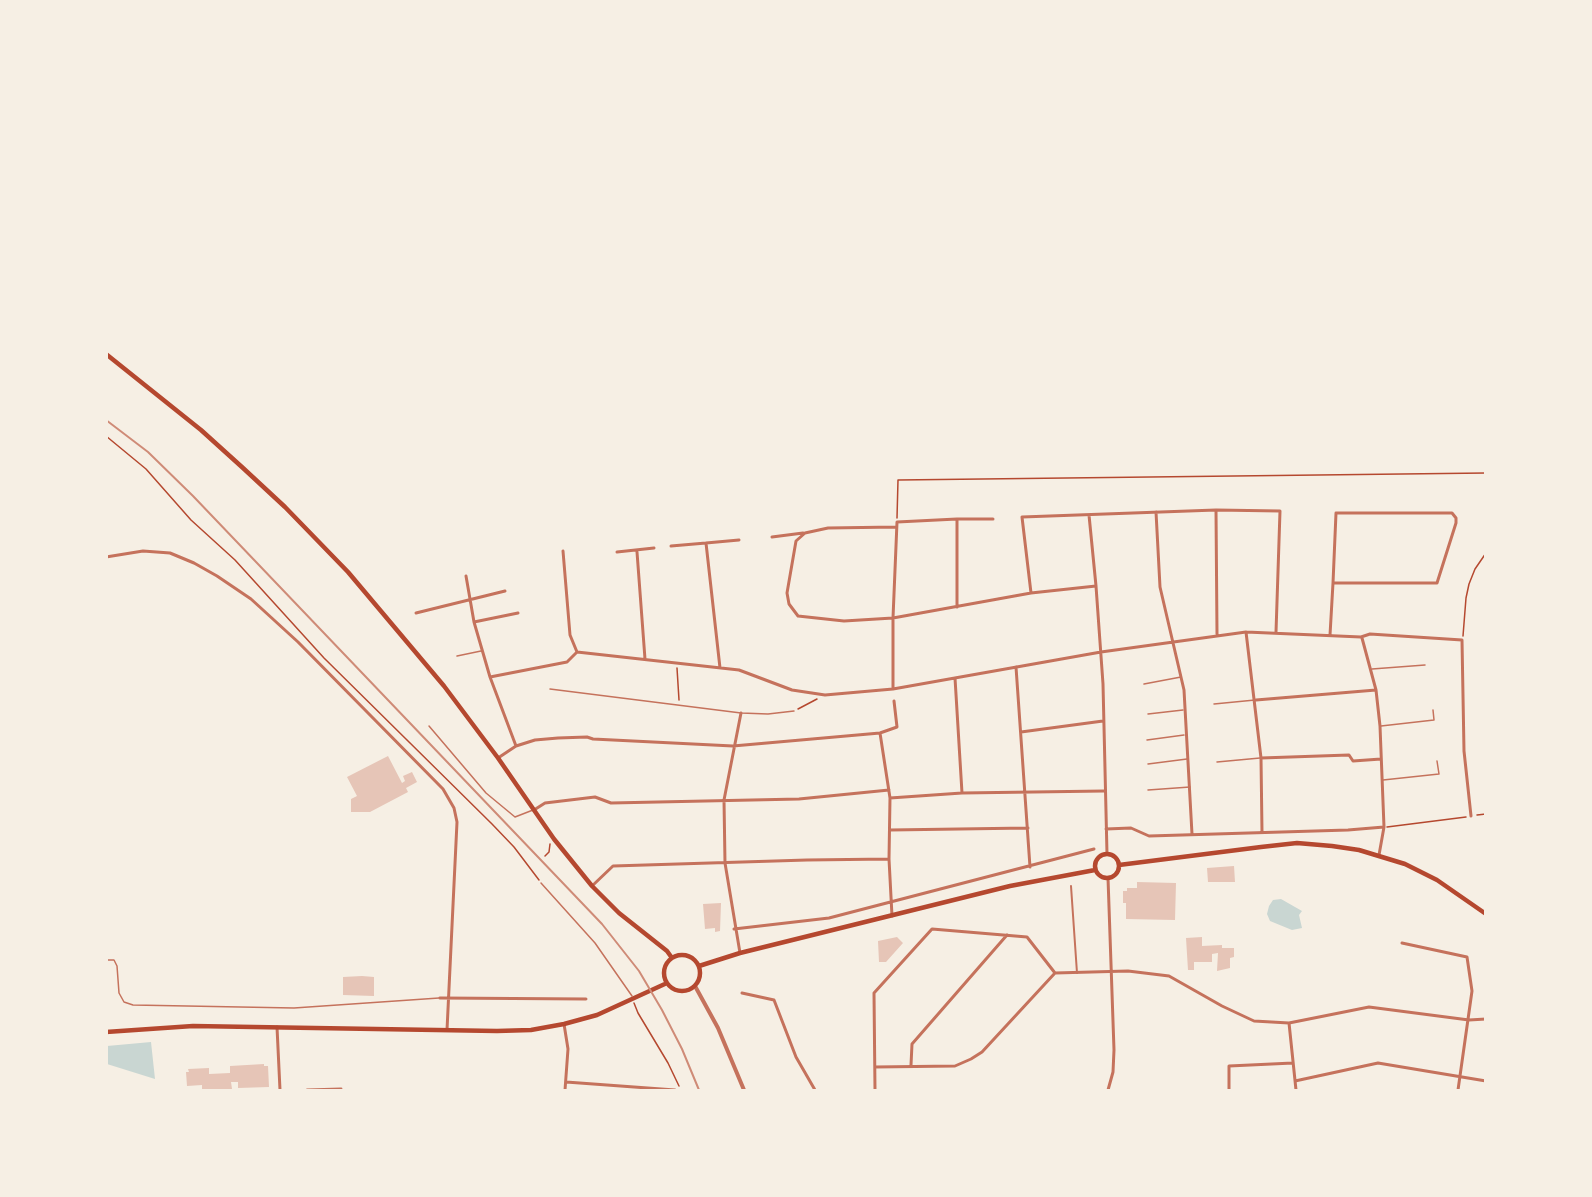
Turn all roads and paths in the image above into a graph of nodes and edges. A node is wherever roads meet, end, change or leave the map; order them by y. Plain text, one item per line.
1 (106, 354) edge
2 (106, 436) edge
3 (1485, 472) edge
4 (1216, 510) junction
5 (1156, 512) junction
6 (1089, 514) junction
7 (957, 519) junction
8 (993, 519) dead end
9 (897, 522) junction
10 (896, 527) junction
11 (805, 533) junction
12 (772, 537) dead end
13 (739, 540) dead end
14 (706, 543) junction
15 (671, 546) dead end
16 (654, 548) dead end
17 (563, 551) dead end
18 (617, 552) dead end
19 (638, 552) junction
20 (1485, 553) edge
21 (106, 557) edge
22 (466, 576) dead end
23 (1333, 583) junction
24 (1096, 586) junction
25 (505, 591) dead end
26 (1031, 593) junction
27 (470, 598) junction
28 (957, 607) junction
29 (518, 613) dead end
30 (416, 614) dead end
31 (892, 618) junction
32 (474, 622) junction
33 (1246, 632) junction
34 (1276, 632) junction
35 (1217, 634) junction
36 (1330, 635) junction
37 (1361, 637) junction
38 (1462, 640) junction
39 (1172, 642) junction
40 (482, 651) junction
41 (577, 652) junction
42 (1101, 652) junction
43 (457, 656) dead end
44 (645, 660) junction
45 (676, 664) junction
46 (1425, 665) dead end
47 (1016, 667) junction
48 (720, 668) junction
49 (1371, 670) junction
50 (490, 677) junction
51 (1181, 677) junction
52 (955, 678) junction
53 (1144, 684) dead end
54 (893, 689) junction
55 (550, 690) dead end
56 (1376, 690) junction
57 (825, 695) junction
58 (1255, 700) junction
59 (894, 701) dead end
60 (1214, 704) dead end
61 (680, 706) junction
62 (1184, 710) junction
63 (1433, 710) dead end
64 (794, 711) joint
65 (741, 713) junction
66 (1148, 714) dead end
67 (1103, 722) junction
68 (429, 726) dead end
69 (1380, 726) junction
70 (1021, 732) junction
71 (880, 733) junction
72 (1185, 735) junction
73 (1147, 740) dead end
74 (516, 746) junction
75 (733, 746) junction
76 (498, 758) junction
77 (1261, 758) junction
78 (1188, 759) junction
79 (1381, 759) junction
80 (1437, 761) dead end
81 (1217, 762) dead end
82 (1148, 764) dead end
83 (1382, 780) junction
84 (1191, 786) junction
85 (889, 790) junction
86 (1148, 790) dead end
87 (1105, 791) junction
88 (1025, 792) junction
89 (962, 794) junction
90 (890, 798) junction
91 (724, 800) junction
92 (534, 810) junction
93 (1485, 814) edge
94 (1471, 816) junction
95 (1384, 827) junction
96 (1028, 828) junction
97 (1106, 829) junction
98 (890, 830) junction
99 (1262, 832) junction
100 (1192, 834) junction
101 (554, 839) junction
102 (1094, 849) dead end
103 (1107, 854) junction
104 (1379, 855) junction
105 (545, 856) dead end
106 (890, 859) junction
107 (725, 863) junction
108 (1119, 865) junction
109 (535, 867) dead end
110 (1030, 867) junction
111 (532, 870) junction
112 (1095, 870) junction
113 (1108, 878) junction
114 (541, 883) joint
115 (592, 886) junction
116 (1071, 886) dead end
117 (890, 903) junction
118 (1485, 914) edge
119 (892, 916) junction
120 (734, 929) junction
121 (1007, 935) junction
122 (1402, 943) dead end
123 (740, 953) junction
124 (672, 958) junction
125 (106, 960) edge
126 (699, 966) junction
127 (1112, 972) junction
128 (1055, 973) junction
129 (1077, 973) junction
130 (667, 983) junction
131 (694, 986) junction
132 (741, 993) dead end
133 (449, 997) junction
134 (440, 998) joint
135 (586, 999) dead end
136 (634, 999) junction
137 (1485, 1019) edge
138 (1469, 1020) junction
139 (1289, 1023) junction
140 (564, 1024) junction
141 (277, 1027) junction
142 (447, 1030) junction
143 (106, 1032) edge
144 (1293, 1063) junction
145 (911, 1066) junction
146 (874, 1067) junction
147 (1460, 1077) junction
148 (1295, 1081) junction
149 (1485, 1081) edge
150 (566, 1082) junction
151 (341, 1089) dead end
152 (280, 1090) edge
153 (307, 1090) edge
154 (565, 1090) edge
155 (677, 1090) edge
156 (744, 1090) edge
157 (815, 1090) edge
158 (875, 1090) edge
159 (1108, 1090) edge
160 (1229, 1090) edge
161 (1296, 1090) edge
162 (1458, 1090) edge

1 - 76 main road
2 - 111 path
3 - 9 path
4 - 5 street
4 - 34 street
4 - 35 street
5 - 6 street
5 - 39 street
6 - 24 street
6 - 26 street
7 - 8 street
7 - 9 street
7 - 28 street
9 - 10 street
10 - 11 street
10 - 31 street
11 - 12 street
11 - 31 street
13 - 14 street
14 - 15 street
14 - 48 street
16 - 19 street
17 - 41 street
18 - 19 street
19 - 44 street
20 - 38 path
21 - 133 street
22 - 27 street
23 - 23 street
23 - 36 street
24 - 26 street
24 - 42 street
25 - 27 street
26 - 28 street
27 - 30 street
27 - 32 street
28 - 31 street
29 - 32 street
31 - 54 street
32 - 40 street
33 - 34 street
33 - 35 street
33 - 58 street
34 - 36 street
35 - 39 street
36 - 37 street
37 - 38 street
37 - 49 street
38 - 94 street
39 - 42 street
39 - 51 street
40 - 43 lane
40 - 50 street
41 - 44 street
41 - 50 street
42 - 47 street
42 - 67 street
44 - 45 street
45 - 48 street
45 - 61 path
46 - 49 lane
47 - 52 street
47 - 70 street
48 - 57 street
49 - 56 street
50 - 74 street
51 - 53 lane
51 - 62 street
52 - 54 street
52 - 89 street
54 - 57 street
55 - 61 lane
56 - 58 street
56 - 69 street
57 - 64 path
58 - 60 lane
58 - 77 street
59 - 71 street
61 - 65 lane
62 - 66 lane
62 - 72 street
63 - 69 lane
64 - 65 lane
65 - 75 street
67 - 70 street
67 - 87 street
68 - 92 lane
69 - 79 street
70 - 88 street
71 - 75 street
71 - 85 street
72 - 73 lane
72 - 78 street
74 - 75 street
74 - 76 street
75 - 91 street
76 - 92 main road
77 - 79 street
77 - 81 lane
77 - 99 street
78 - 82 lane
78 - 84 street
79 - 83 street
80 - 83 lane
83 - 95 street
84 - 86 lane
84 - 100 street
85 - 90 street
85 - 91 street
87 - 88 street
87 - 97 street
88 - 89 street
88 - 96 street
89 - 90 street
90 - 98 street
91 - 92 street
91 - 107 street
92 - 101 main road
93 - 94 path
94 - 95 path
95 - 99 street
95 - 104 street
96 - 98 street
96 - 110 street
97 - 100 street
97 - 103 street
98 - 106 street
99 - 100 street
101 - 105 path
101 - 115 main road
102 - 110 street
103 - 108 main road
103 - 112 main road
104 - 108 main road
104 - 118 main road
106 - 107 street
106 - 117 street
107 - 115 street
107 - 120 street
108 - 113 main road
109 - 111 path
110 - 117 street
111 - 114 path
112 - 113 main road
112 - 119 main road
113 - 127 street
114 - 136 lane
115 - 124 main road
116 - 129 street
117 - 119 street
117 - 120 street
119 - 123 main road
120 - 123 street
121 - 128 street
121 - 145 street
121 - 146 street
122 - 138 street
123 - 126 main road
124 - 126 main road
124 - 130 main road
125 - 134 lane
126 - 131 main road
127 - 129 street
127 - 139 street
127 - 159 street
128 - 129 street
128 - 145 street
130 - 131 main road
130 - 136 main road
131 - 156 street
132 - 157 street
133 - 134 street
133 - 135 street
133 - 142 street
136 - 140 main road
136 - 155 path
137 - 138 street
138 - 139 street
138 - 147 street
139 - 144 street
140 - 142 main road
140 - 150 street
141 - 142 main road
141 - 143 main road
141 - 152 street
144 - 148 street
144 - 160 street
145 - 146 street
146 - 158 street
147 - 148 street
147 - 149 street
147 - 162 street
148 - 161 street
150 - 154 street
150 - 155 street
151 - 153 street

